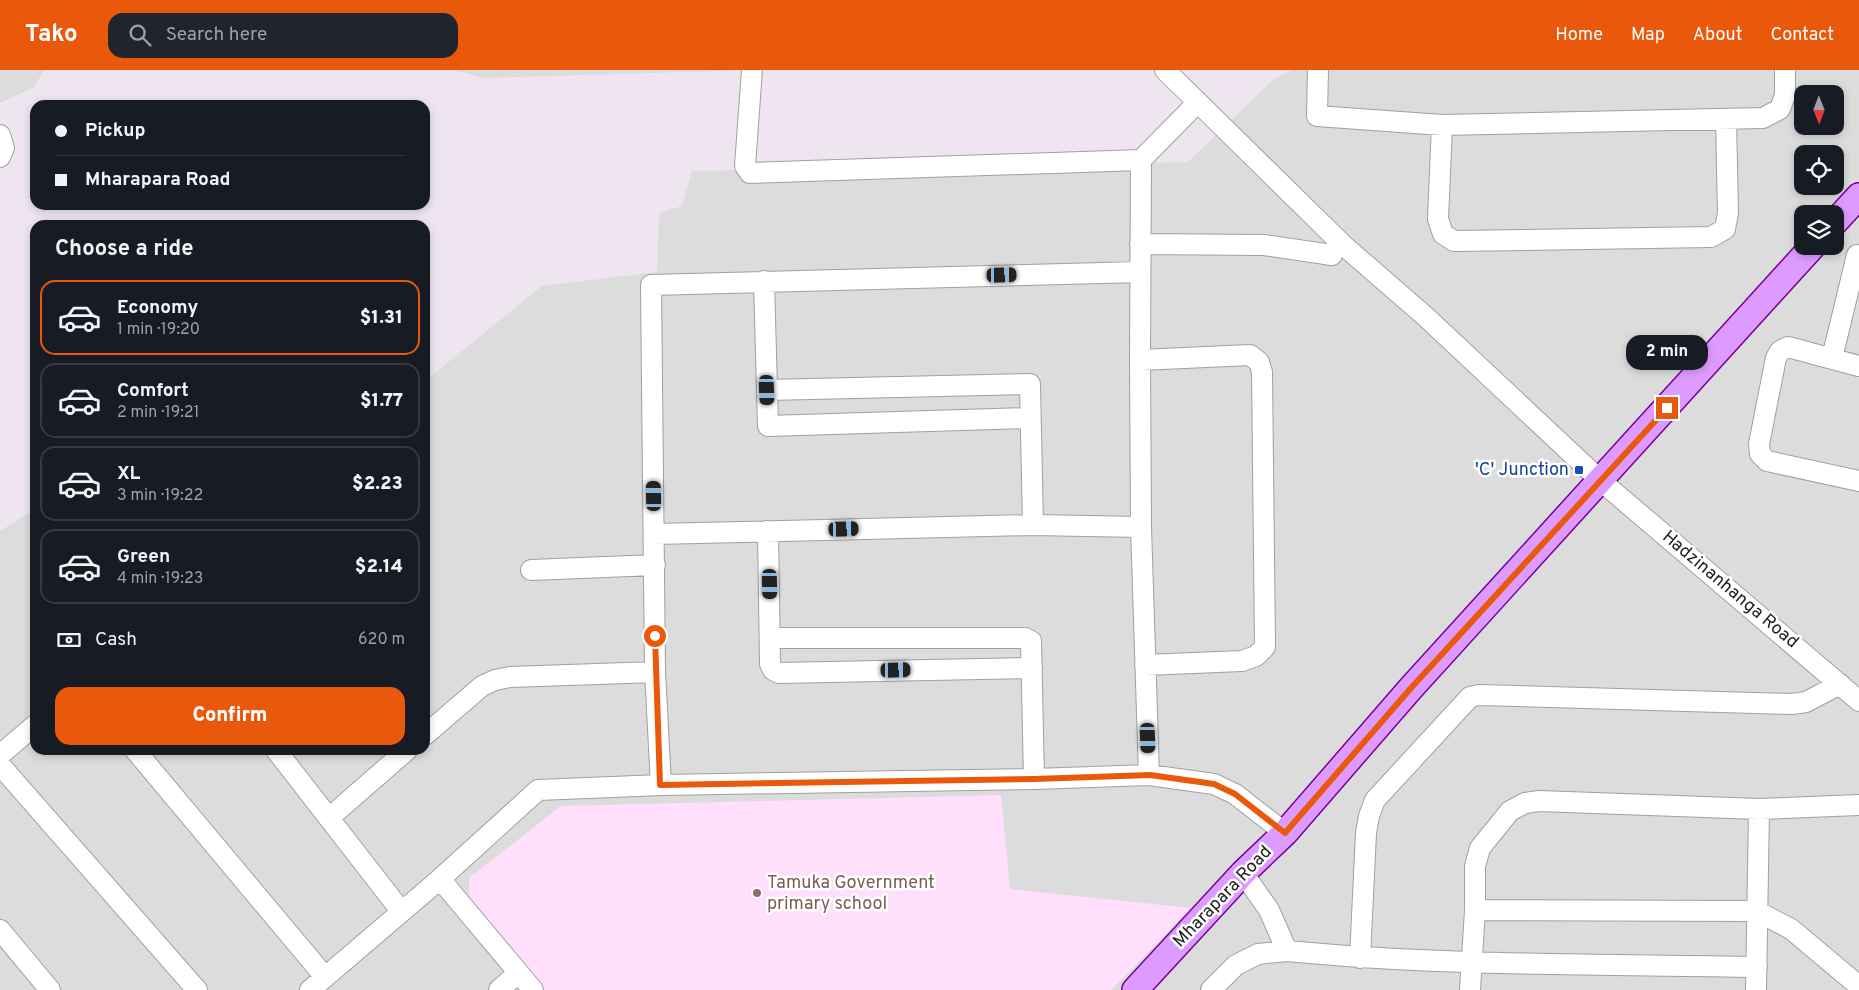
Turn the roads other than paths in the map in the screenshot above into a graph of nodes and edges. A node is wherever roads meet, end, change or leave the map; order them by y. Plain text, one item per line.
1 (752, 70) edge
2 (1165, 70) edge
3 (1318, 70) edge
4 (1785, 70) edge
5 (1198, 102) junction
6 (1726, 119) junction
7 (1442, 124) junction
8 (0, 135) edge
9 (0, 156) edge
10 (1141, 160) junction
11 (1859, 196) edge
12 (1844, 212) edge
13 (1140, 244) junction
14 (1332, 255) dead end
15 (1805, 255) edge
16 (1859, 256) edge
17 (1140, 272) junction
18 (764, 281) junction
19 (1832, 358) junction
20 (1140, 360) junction
21 (1859, 366) edge
22 (767, 390) junction
23 (1030, 418) junction
24 (1601, 481) junction
25 (1859, 481) edge
26 (1033, 525) junction
27 (1141, 527) junction
28 (768, 531) junction
29 (655, 534) junction
30 (655, 565) junction
31 (531, 570) dead end
32 (770, 638) junction
33 (1145, 665) junction
34 (1032, 668) junction
35 (655, 672) junction
36 (1840, 684) junction
37 (1859, 700) edge
38 (30, 729) edge
39 (430, 731) edge
40 (0, 754) edge
41 (138, 755) edge
42 (280, 755) edge
43 (401, 755) edge
44 (0, 765) edge
45 (1150, 775) junction
46 (1034, 779) junction
47 (660, 785) junction
48 (1859, 805) edge
49 (1759, 809) junction
50 (328, 818) junction
51 (1285, 833) junction
52 (1243, 873) junction
53 (440, 879) junction
54 (1475, 910) junction
55 (401, 911) junction
56 (1756, 911) junction
57 (0, 930) edge
58 (1287, 951) junction
59 (1360, 958) junction
60 (1470, 962) junction
61 (1757, 967) junction
62 (518, 973) junction
63 (325, 977) junction
64 (1859, 986) edge
65 (50, 990) edge
66 (197, 990) edge
67 (310, 990) edge
68 (499, 990) edge
69 (533, 990) edge
70 (1135, 990) edge
71 (1211, 990) edge
72 (1470, 990) edge
73 (1756, 990) edge

1 - 10 street
2 - 5 street, Hadzinanhanga Road
3 - 7 street
4 - 6 street
5 - 10 street
5 - 24 street, Hadzinanhanga Road
6 - 7 street
6 - 7 street
8 - 9 street
10 - 13 street
11 - 12 main road
13 - 14 street
13 - 17 street
15 - 24 main road, Mharapara Road
16 - 19 street
17 - 18 street
17 - 20 street
18 - 22 street
18 - 29 street
19 - 21 street
19 - 25 street
20 - 27 street
20 - 33 street
22 - 23 street
22 - 23 street
23 - 26 street
24 - 36 street, Hadzinanhanga Road
24 - 51 main road, Mharapara Road
26 - 27 street
26 - 28 street
27 - 33 street
28 - 29 street
28 - 32 street
29 - 30 street
30 - 31 street
30 - 35 street
32 - 34 street
32 - 34 street
33 - 45 street
34 - 46 street
35 - 39 street
35 - 47 street
36 - 37 street, Hadzinanhanga Road
36 - 59 street
38 - 40 street
41 - 63 street
42 - 50 street
43 - 50 street
44 - 66 street
45 - 46 street
45 - 51 street
46 - 47 street
47 - 53 street
48 - 49 street
49 - 54 street
49 - 56 street
50 - 55 street
51 - 52 main road, Mharapara Road
52 - 58 street
52 - 70 main road, Mharapara Road
53 - 55 street
53 - 62 street
54 - 56 street
54 - 60 street
55 - 63 street
56 - 61 street
56 - 64 street
57 - 65 street
58 - 59 street
58 - 71 street
59 - 60 street
60 - 61 street
60 - 72 street
61 - 73 street
62 - 68 street
62 - 69 street
63 - 67 street

